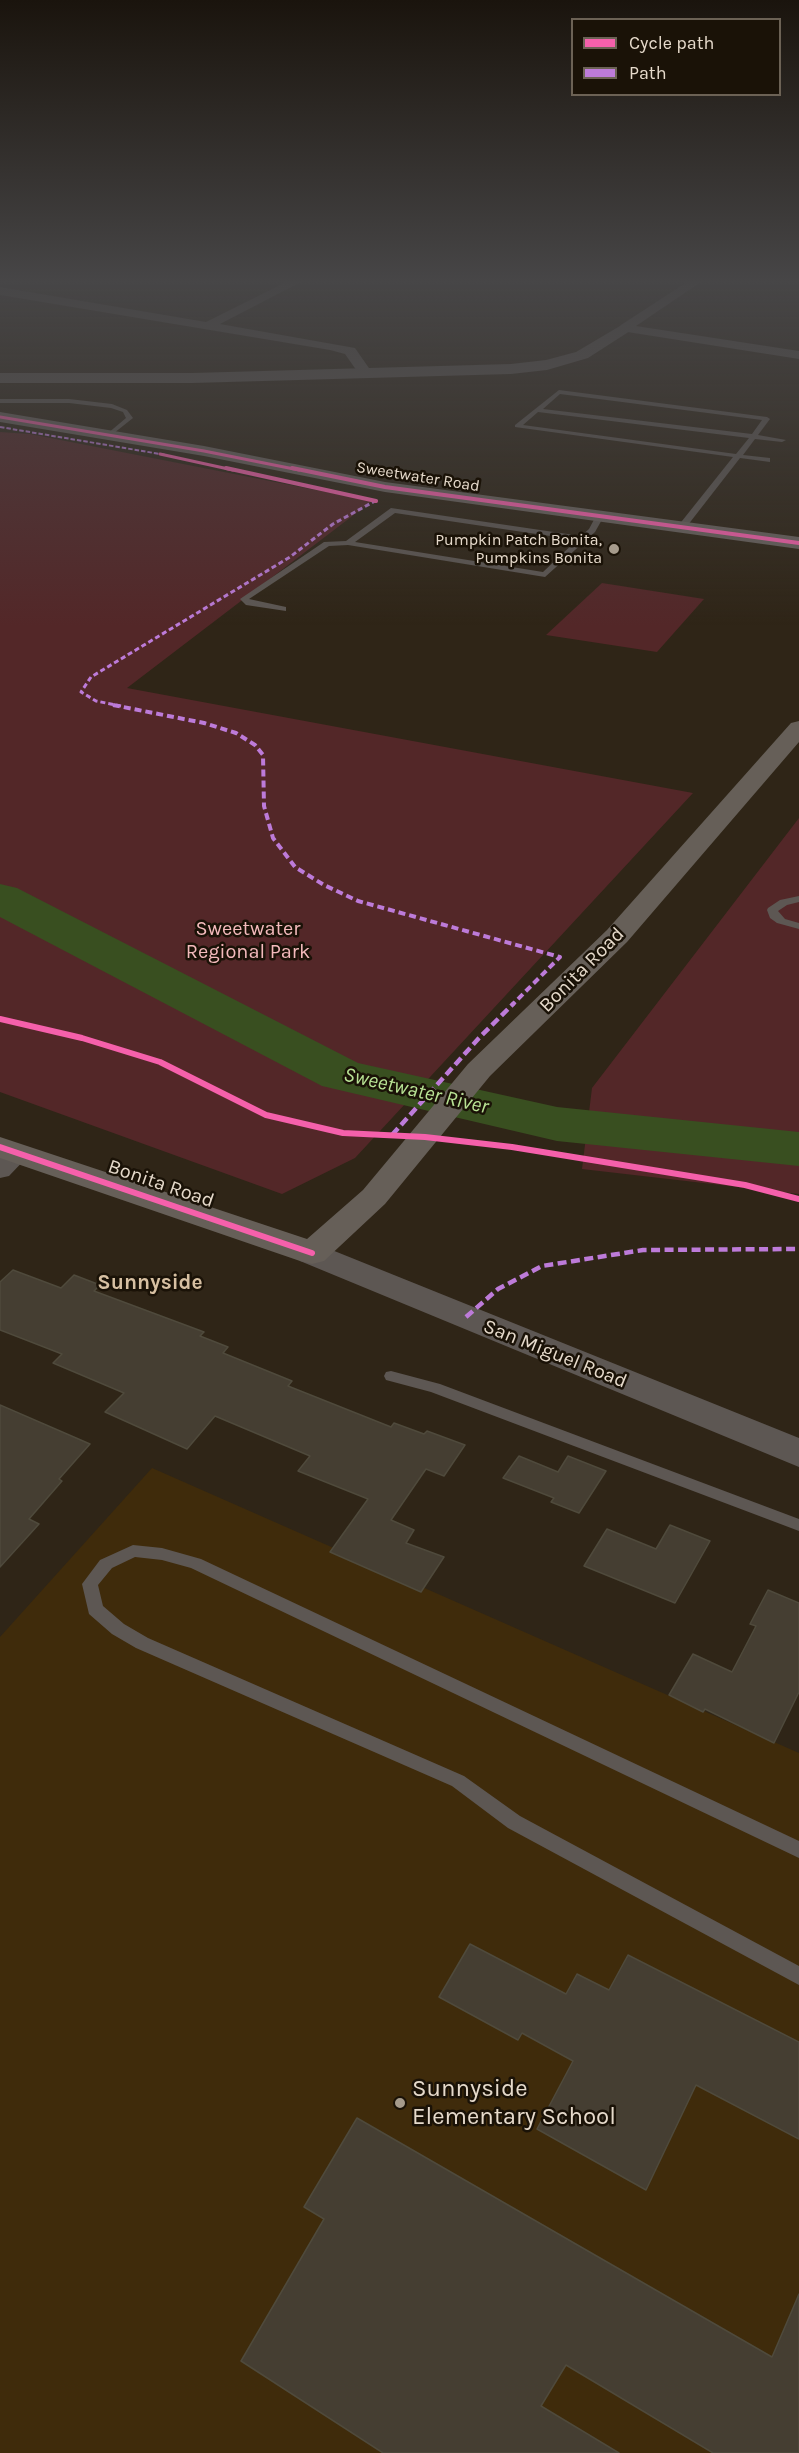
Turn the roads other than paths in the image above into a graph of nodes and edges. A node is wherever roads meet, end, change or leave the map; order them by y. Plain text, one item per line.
1 (554, 396) edge
2 (593, 396) edge
3 (0, 401) edge
4 (538, 410) junction
5 (0, 417) edge
6 (109, 435) junction
7 (753, 437) junction
8 (782, 440) dead end
9 (738, 456) junction
10 (767, 460) dead end
11 (600, 516) junction
12 (681, 528) junction
13 (583, 538) junction
14 (348, 543) junction
15 (799, 543) edge
16 (283, 609) dead end
17 (799, 728) edge
18 (799, 899) edge
19 (799, 926) edge
20 (6, 1157) edge
21 (312, 1253) junction
22 (392, 1376) dead end
23 (799, 1454) edge
24 (799, 1525) edge
25 (799, 1850) edge
26 (799, 1976) edge

1 - 4 lane
2 - 7 lane
3 - 6 lane
4 - 7 lane
4 - 9 lane
5 - 6 main road, Sweetwater Road
6 - 11 main road, Sweetwater Road
7 - 8 lane
7 - 9 lane
9 - 10 lane
9 - 12 lane
11 - 12 main road, Sweetwater Road
11 - 13 lane
12 - 15 main road, Sweetwater Road
13 - 14 lane
13 - 14 lane
14 - 16 lane
17 - 21 main road, Bonita Road
18 - 19 lane
20 - 21 main road, Bonita Road
21 - 23 street, San Miguel Road
22 - 24 lane
25 - 26 lane

